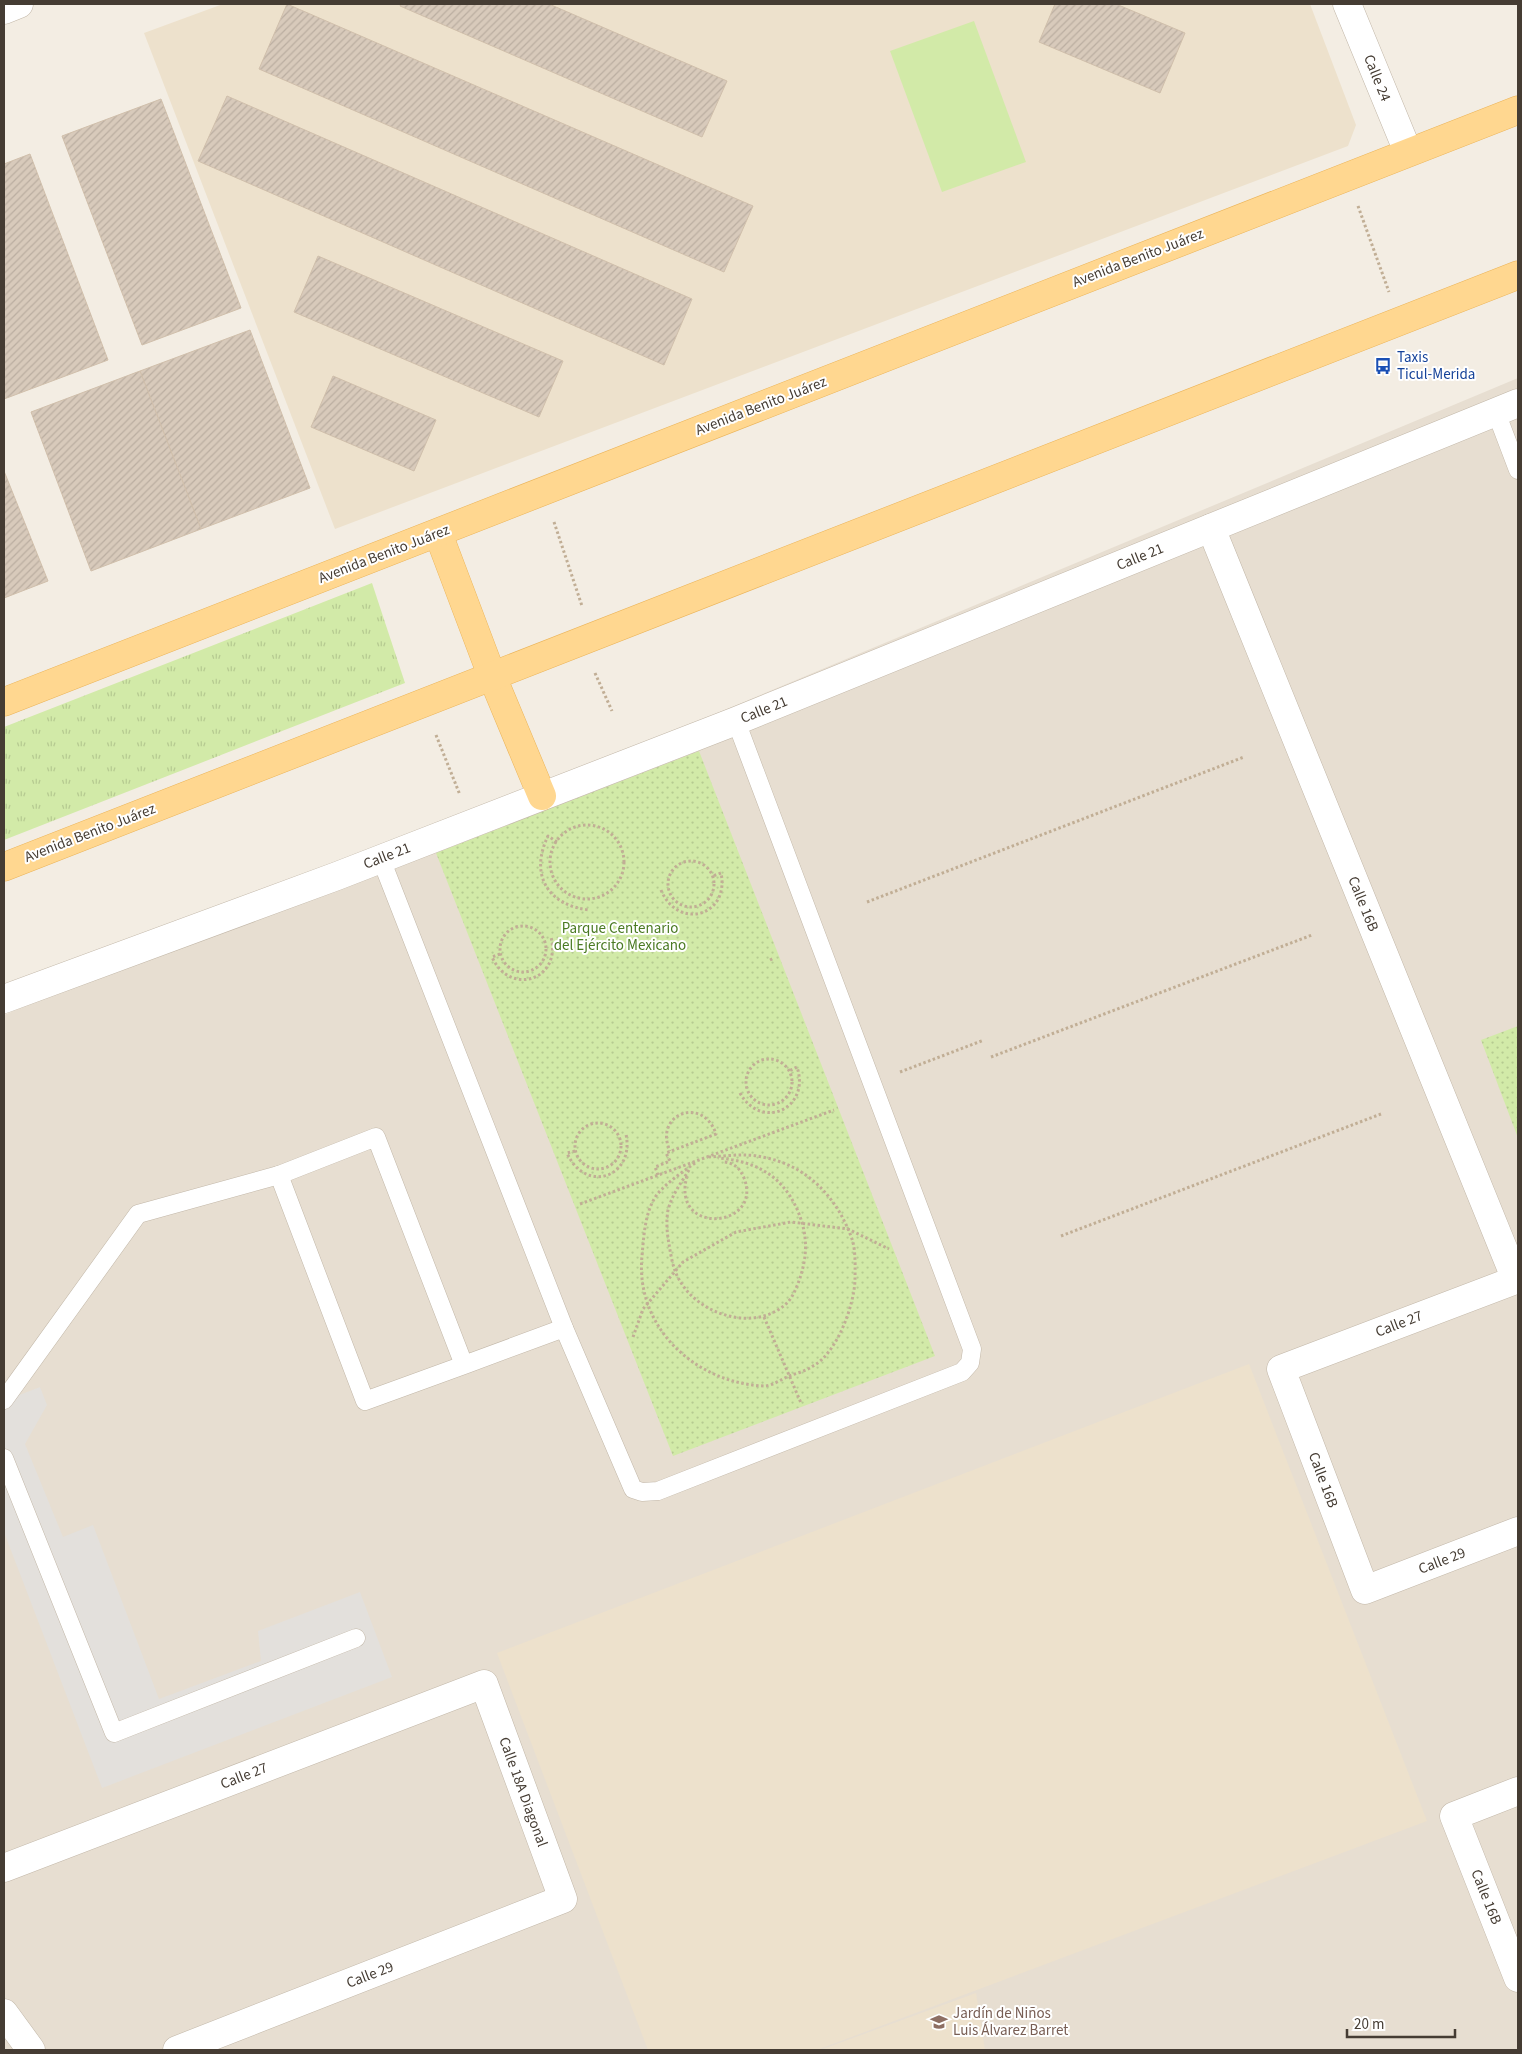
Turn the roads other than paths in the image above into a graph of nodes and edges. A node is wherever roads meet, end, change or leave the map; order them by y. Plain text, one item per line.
1 (19, 4) edge
2 (1347, 4) edge
3 (4, 10) edge
4 (1518, 110) edge
5 (1408, 152) junction
6 (1518, 275) edge
7 (1507, 408) edge
8 (1518, 440) edge
9 (1518, 470) edge
10 (1211, 528) junction
11 (438, 533) junction
12 (492, 676) junction
13 (4, 702) edge
14 (736, 721) junction
15 (542, 796) junction
16 (381, 859) junction
17 (4, 867) edge
18 (4, 1000) edge
19 (279, 1175) junction
20 (1517, 1279) edge
21 (564, 1328) junction
22 (464, 1365) junction
23 (1281, 1369) joint
24 (4, 1400) edge
25 (4, 1458) edge
26 (1518, 1531) edge
27 (1365, 1590) joint
28 (356, 1638) dead end
29 (484, 1684) joint
30 (1518, 1791) edge
31 (4, 1868) edge
32 (563, 1899) joint
33 (1518, 1978) edge
34 (6, 2023) edge
35 (31, 2050) edge
36 (178, 2050) edge

1 - 3 street
2 - 5 street, Calle 24
4 - 5 main road, Avenida Benito Juárez
5 - 11 main road, Avenida Benito Juárez
6 - 12 main road, Avenida Benito Juárez
7 - 8 lane
7 - 9 lane
7 - 10 street, Calle 21
10 - 14 street, Calle 21
10 - 20 street, Calle 16B
11 - 12 main road
11 - 13 main road, Avenida Benito Juárez
12 - 15 main road
12 - 17 main road, Avenida Benito Juárez
14 - 15 street, Calle 21
14 - 21 lane
15 - 16 street, Calle 21
16 - 18 street, Calle 21
16 - 21 lane
19 - 22 lane
19 - 22 lane
19 - 24 lane
20 - 23 street, Calle 27
21 - 22 lane
23 - 27 street, Calle 16B
25 - 28 lane
26 - 27 street, Calle 29
29 - 31 street, Calle 27
29 - 32 street, Calle 18A Diagonal
30 - 33 street, Calle 16B
32 - 36 street, Calle 29
34 - 35 street

